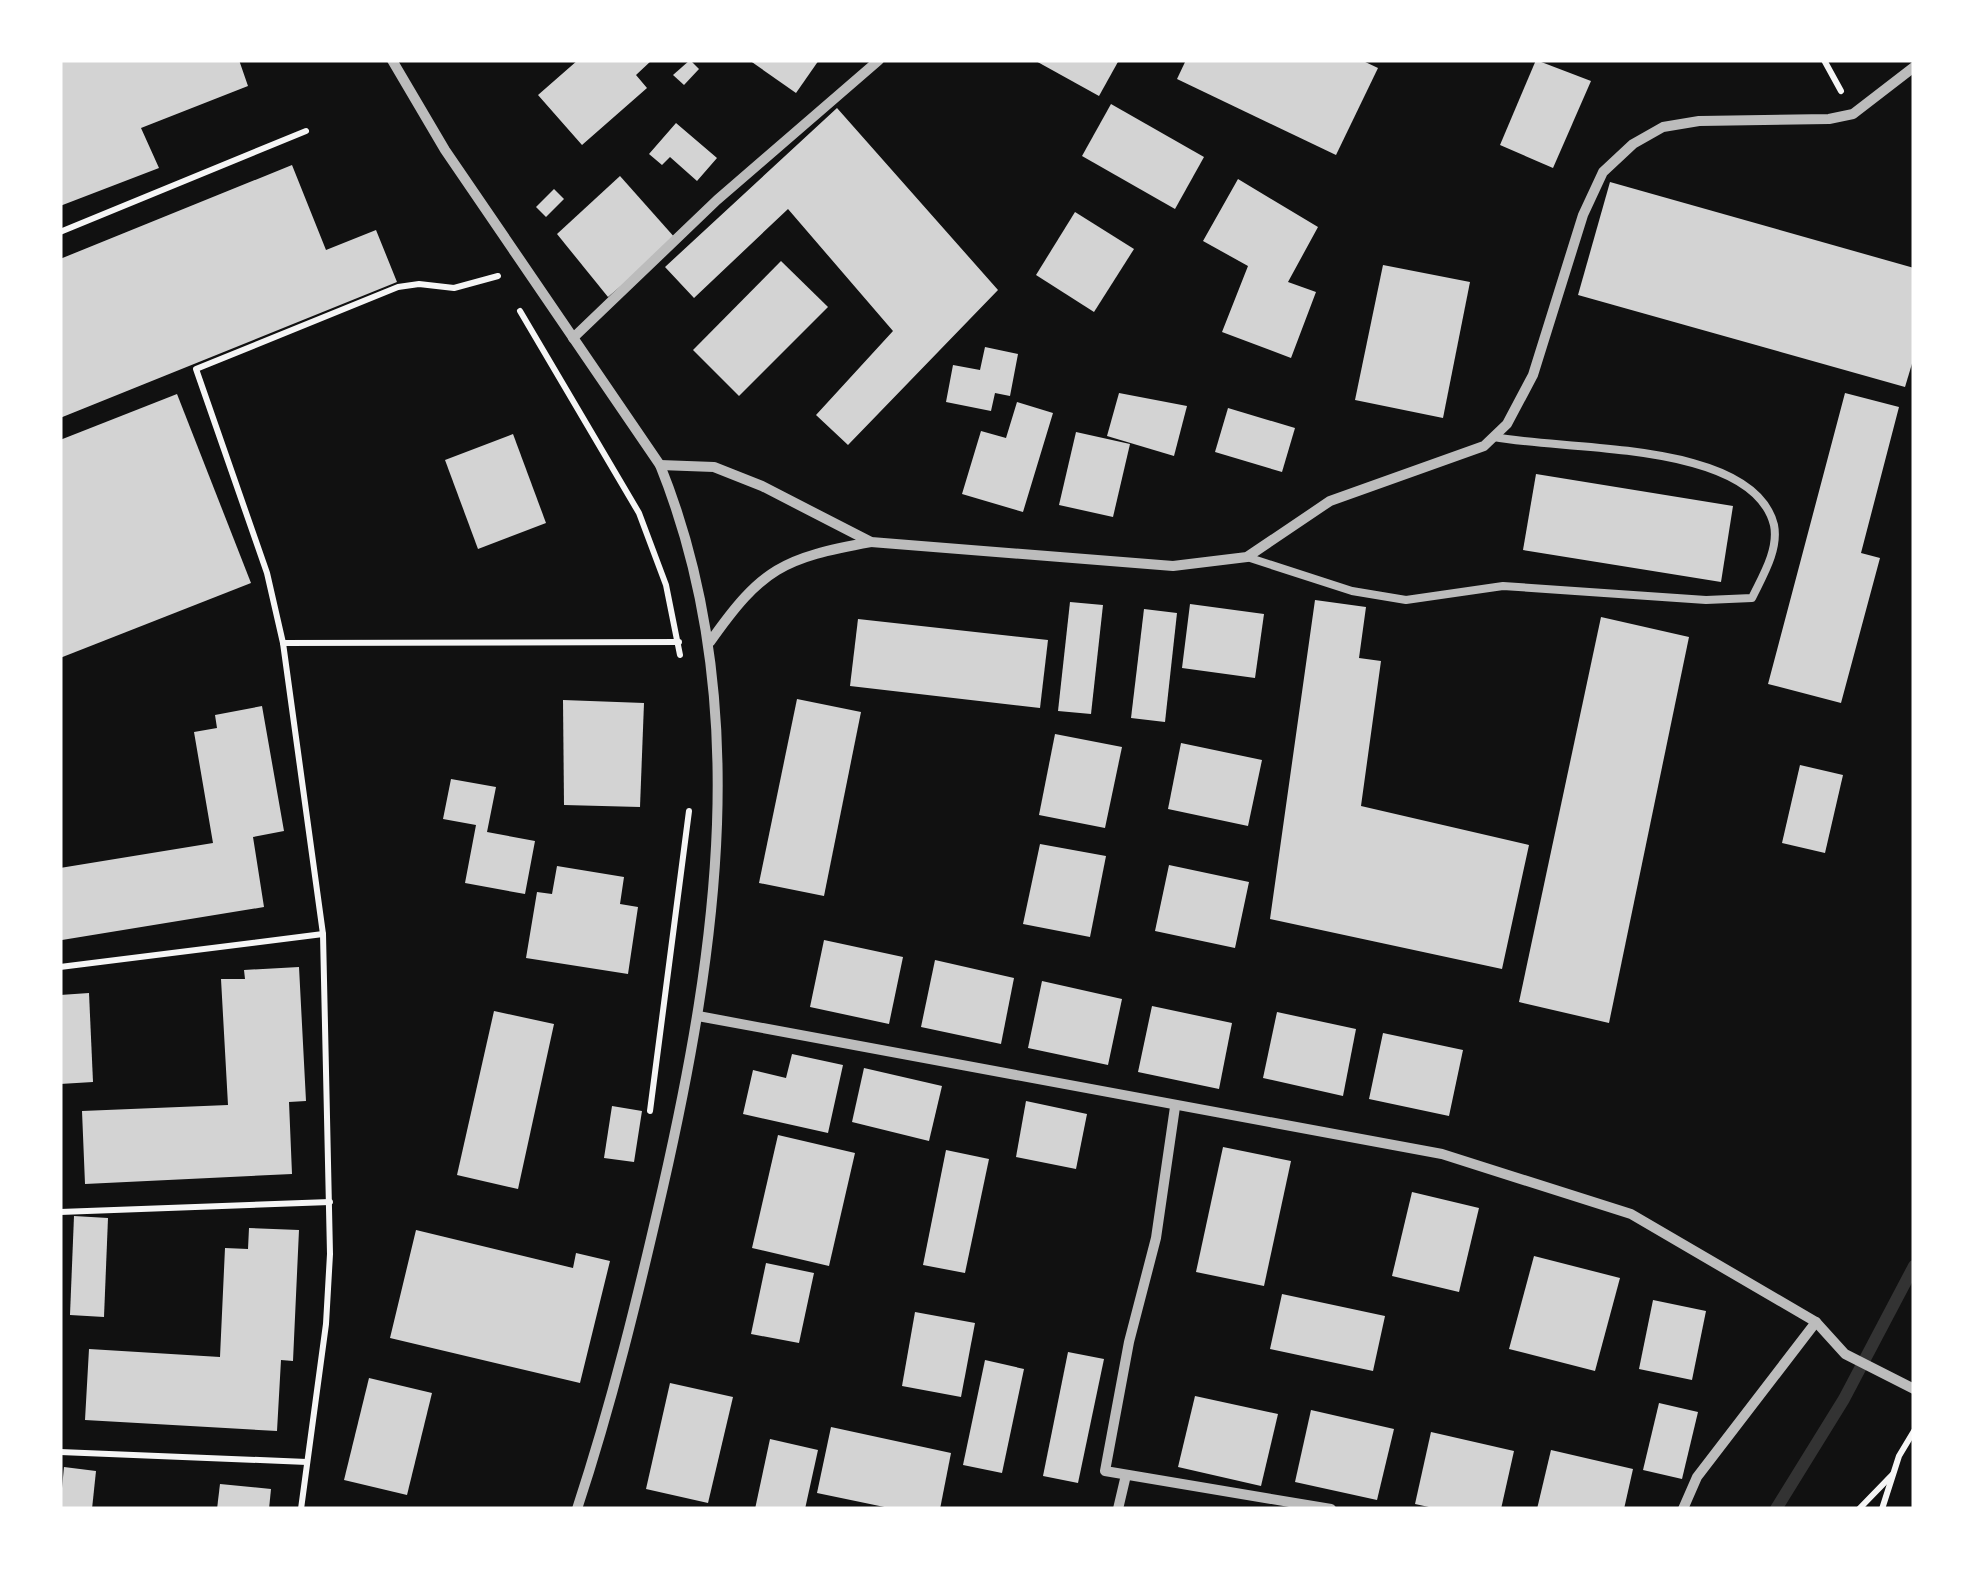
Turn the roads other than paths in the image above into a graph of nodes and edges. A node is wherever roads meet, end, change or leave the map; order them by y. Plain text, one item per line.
1 (392, 60) edge
2 (879, 60) edge
3 (1914, 67) edge
4 (574, 338) junction
5 (1494, 437) junction
6 (660, 465) junction
7 (871, 542) junction
8 (1247, 557) junction
9 (710, 642) junction
10 (698, 1016) junction
11 (1174, 1107) junction
12 (1816, 1322) junction
13 (1914, 1388) edge
14 (1126, 1475) junction
15 (577, 1509) edge
16 (1118, 1509) edge
17 (1331, 1509) edge
18 (1683, 1509) edge

1 - 4 street
2 - 4 street
3 - 5 street
4 - 6 street
5 - 8 street
5 - 8 lane
6 - 7 street
6 - 9 street
7 - 8 street
7 - 9 street
9 - 10 street
10 - 11 street
10 - 15 street
11 - 12 street
11 - 14 street
12 - 13 street
12 - 18 street
14 - 16 street
14 - 17 street

